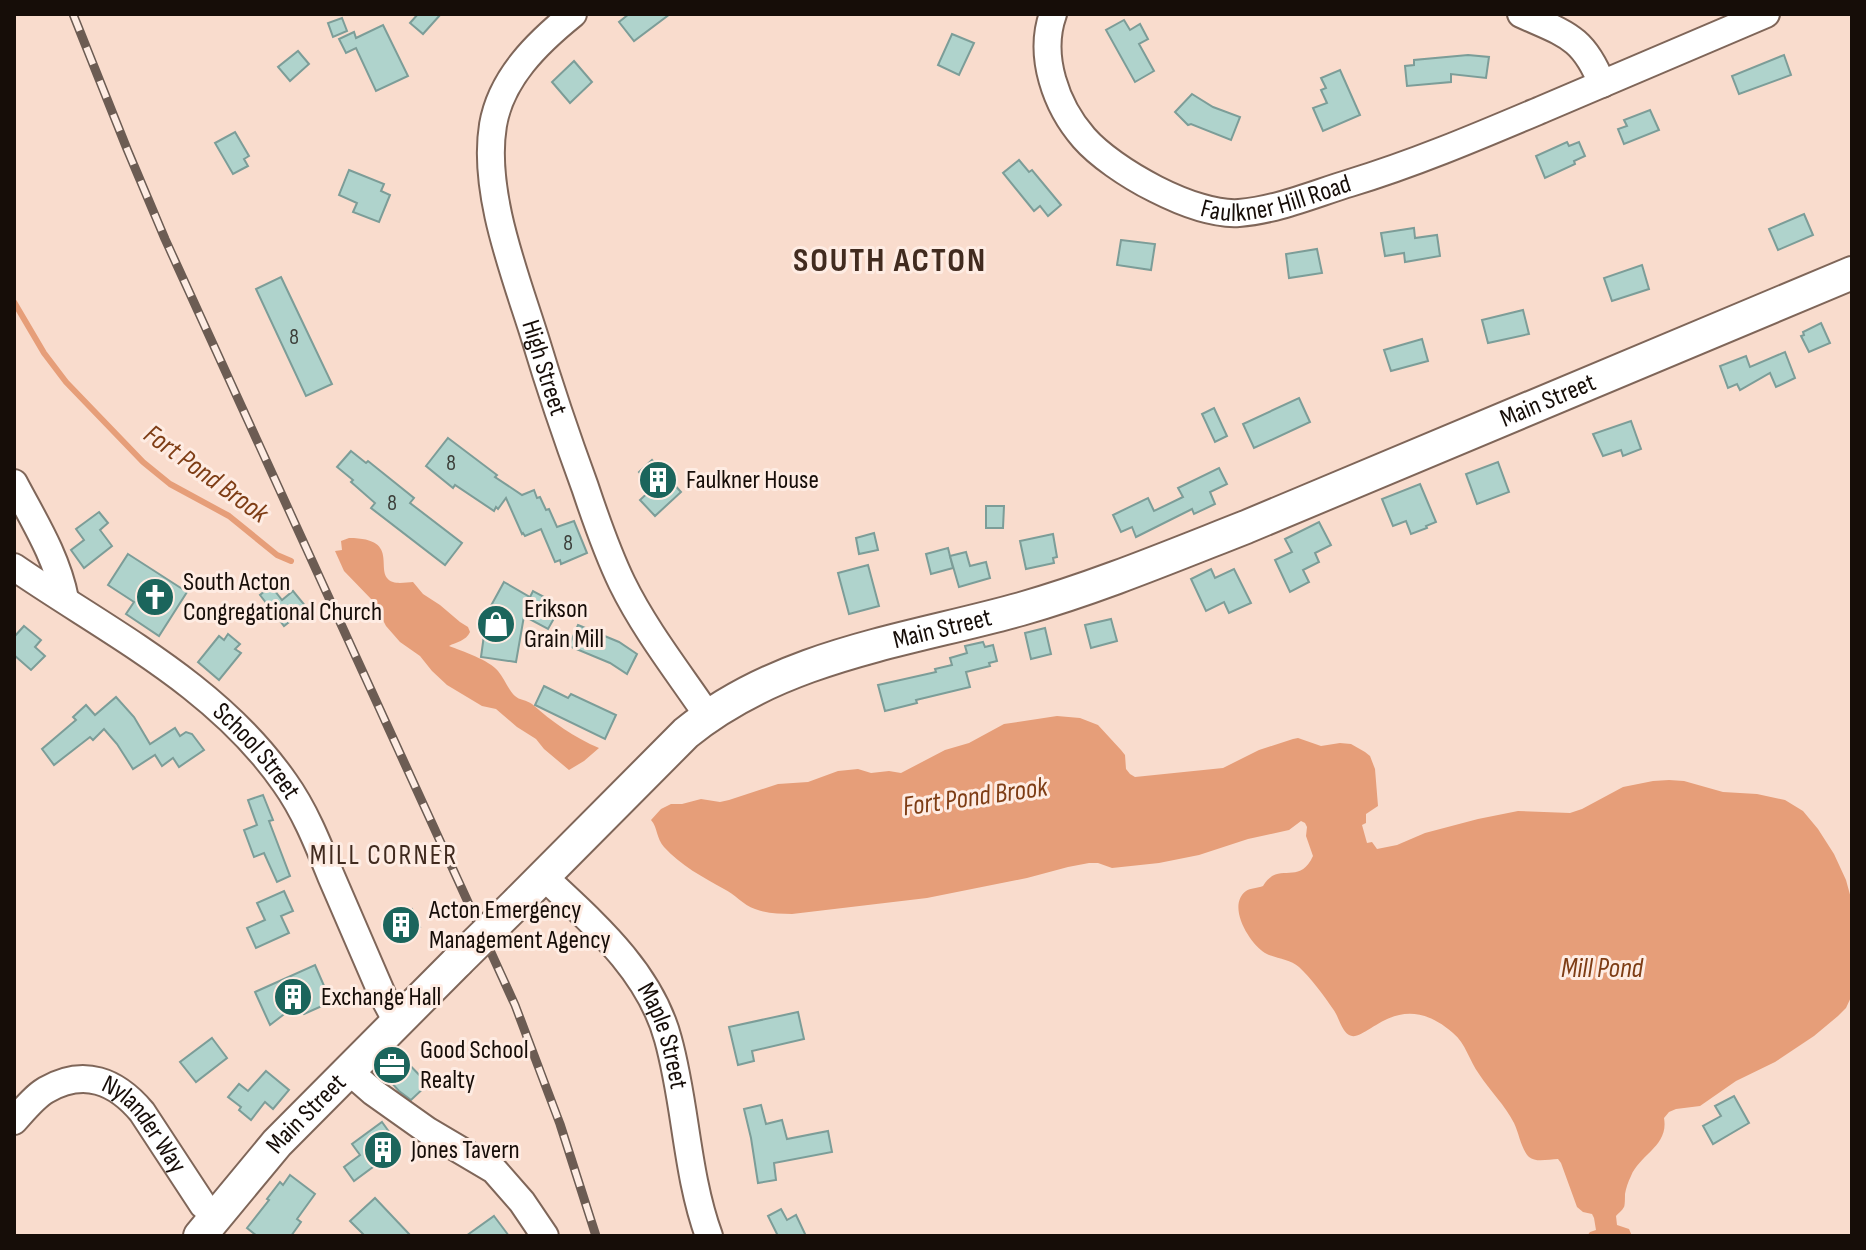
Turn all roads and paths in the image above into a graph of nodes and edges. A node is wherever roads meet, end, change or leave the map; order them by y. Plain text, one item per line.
1 (1053, 14) edge
2 (1521, 14) edge
3 (1766, 14) edge
4 (571, 15) edge
5 (1602, 84) junction
6 (1852, 273) edge
7 (14, 483) edge
8 (14, 567) edge
9 (65, 599) junction
10 (708, 716) junction
11 (543, 876) junction
12 (397, 1022) junction
13 (349, 1071) junction
14 (14, 1121) edge
15 (207, 1226) edge
16 (545, 1236) edge
17 (709, 1236) edge

1 - 5 street, Faulkner Hill Road
2 - 5 street
3 - 5 street, Faulkner Hill Road
4 - 10 street, High Street
6 - 10 main road, Main Street
7 - 9 street
8 - 9 street, School Street
9 - 12 street, School Street
10 - 11 main road, Main Street
11 - 12 main road, Main Street, bridge
11 - 17 street, Maple Street
12 - 13 main road, Main Street
13 - 15 main road, Main Street
13 - 16 street
14 - 15 street, Nylander Way

